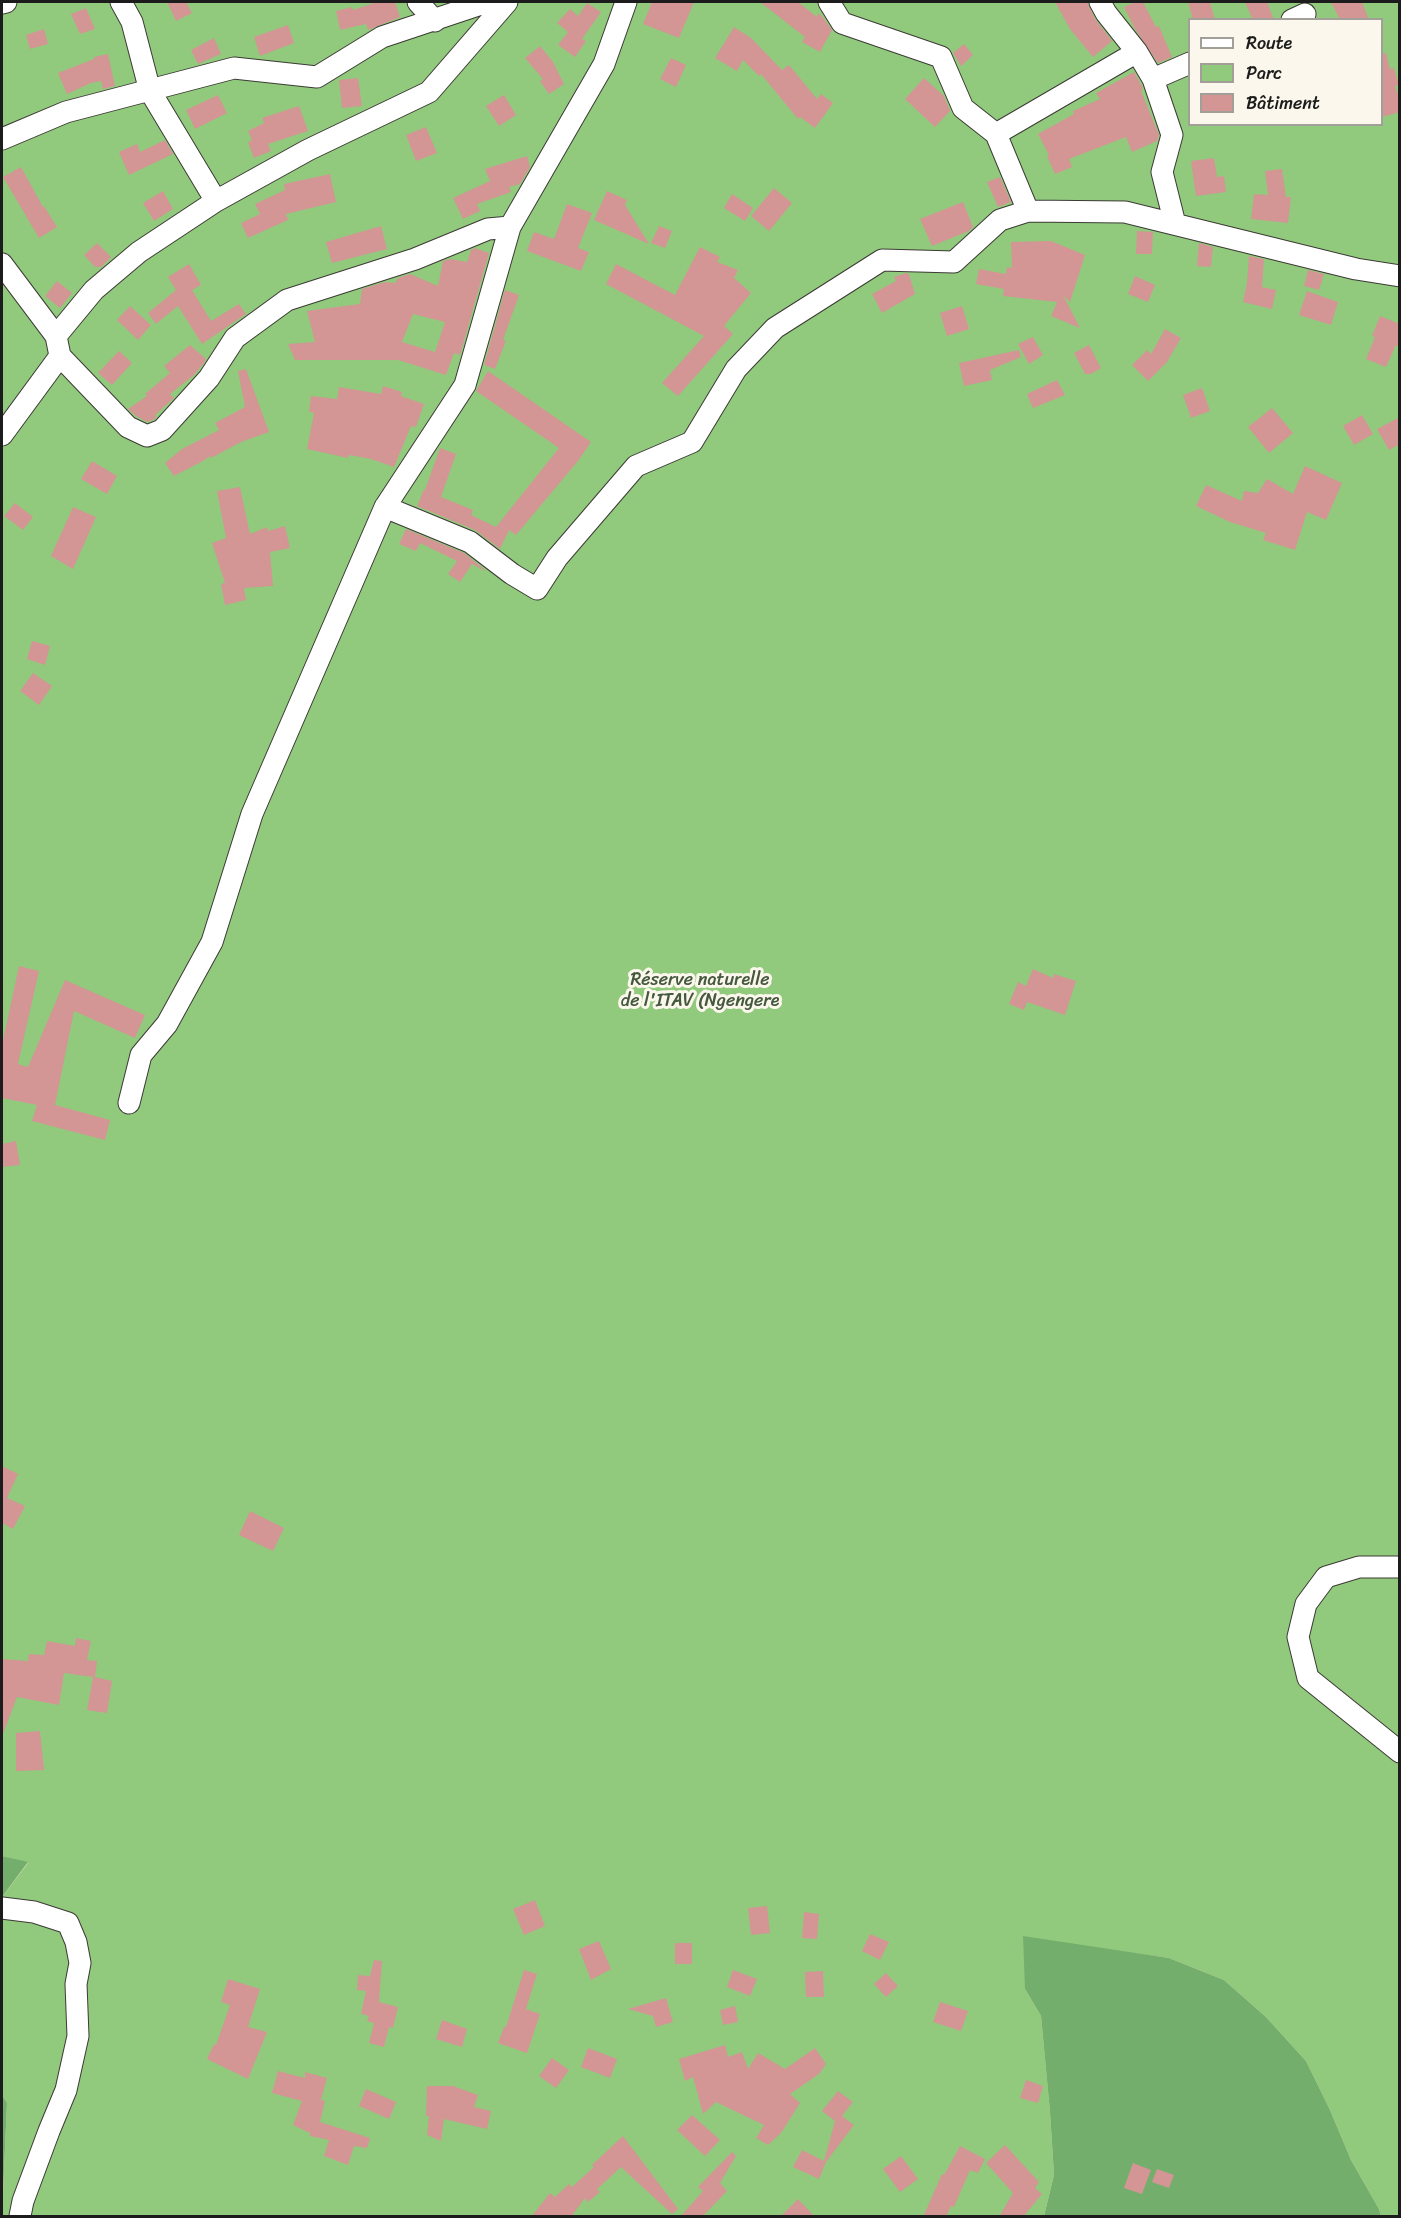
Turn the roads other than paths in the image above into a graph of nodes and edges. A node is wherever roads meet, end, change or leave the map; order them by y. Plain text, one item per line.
1 (121, 2) edge
2 (418, 2) edge
3 (487, 2) edge
4 (507, 2) edge
5 (626, 2) edge
6 (829, 2) edge
7 (1100, 2) edge
8 (435, 21) junction
9 (1137, 52) junction
10 (1188, 64) edge
11 (1153, 79) junction
12 (150, 91) junction
13 (996, 134) junction
14 (2, 139) edge
15 (216, 201) junction
16 (1028, 211) junction
17 (1175, 224) junction
18 (510, 227) junction
19 (2, 264) edge
20 (1400, 276) edge
21 (58, 346) junction
22 (2, 435) edge
23 (385, 507) junction
24 (129, 1103) dead end
25 (1400, 1567) edge
26 (1400, 1752) edge
27 (2, 1908) edge
28 (20, 2217) edge

1 - 12 street
2 - 8 street
3 - 8 street
4 - 15 street
5 - 18 street
6 - 13 street
7 - 9 street
8 - 12 street
9 - 11 street
9 - 13 street
10 - 11 street
11 - 17 street
12 - 14 street
12 - 15 street
13 - 16 street
15 - 21 street
16 - 17 street
16 - 23 street
17 - 20 street
18 - 21 street
18 - 23 street
19 - 21 street
21 - 22 street
23 - 24 street
25 - 26 street
27 - 28 street

